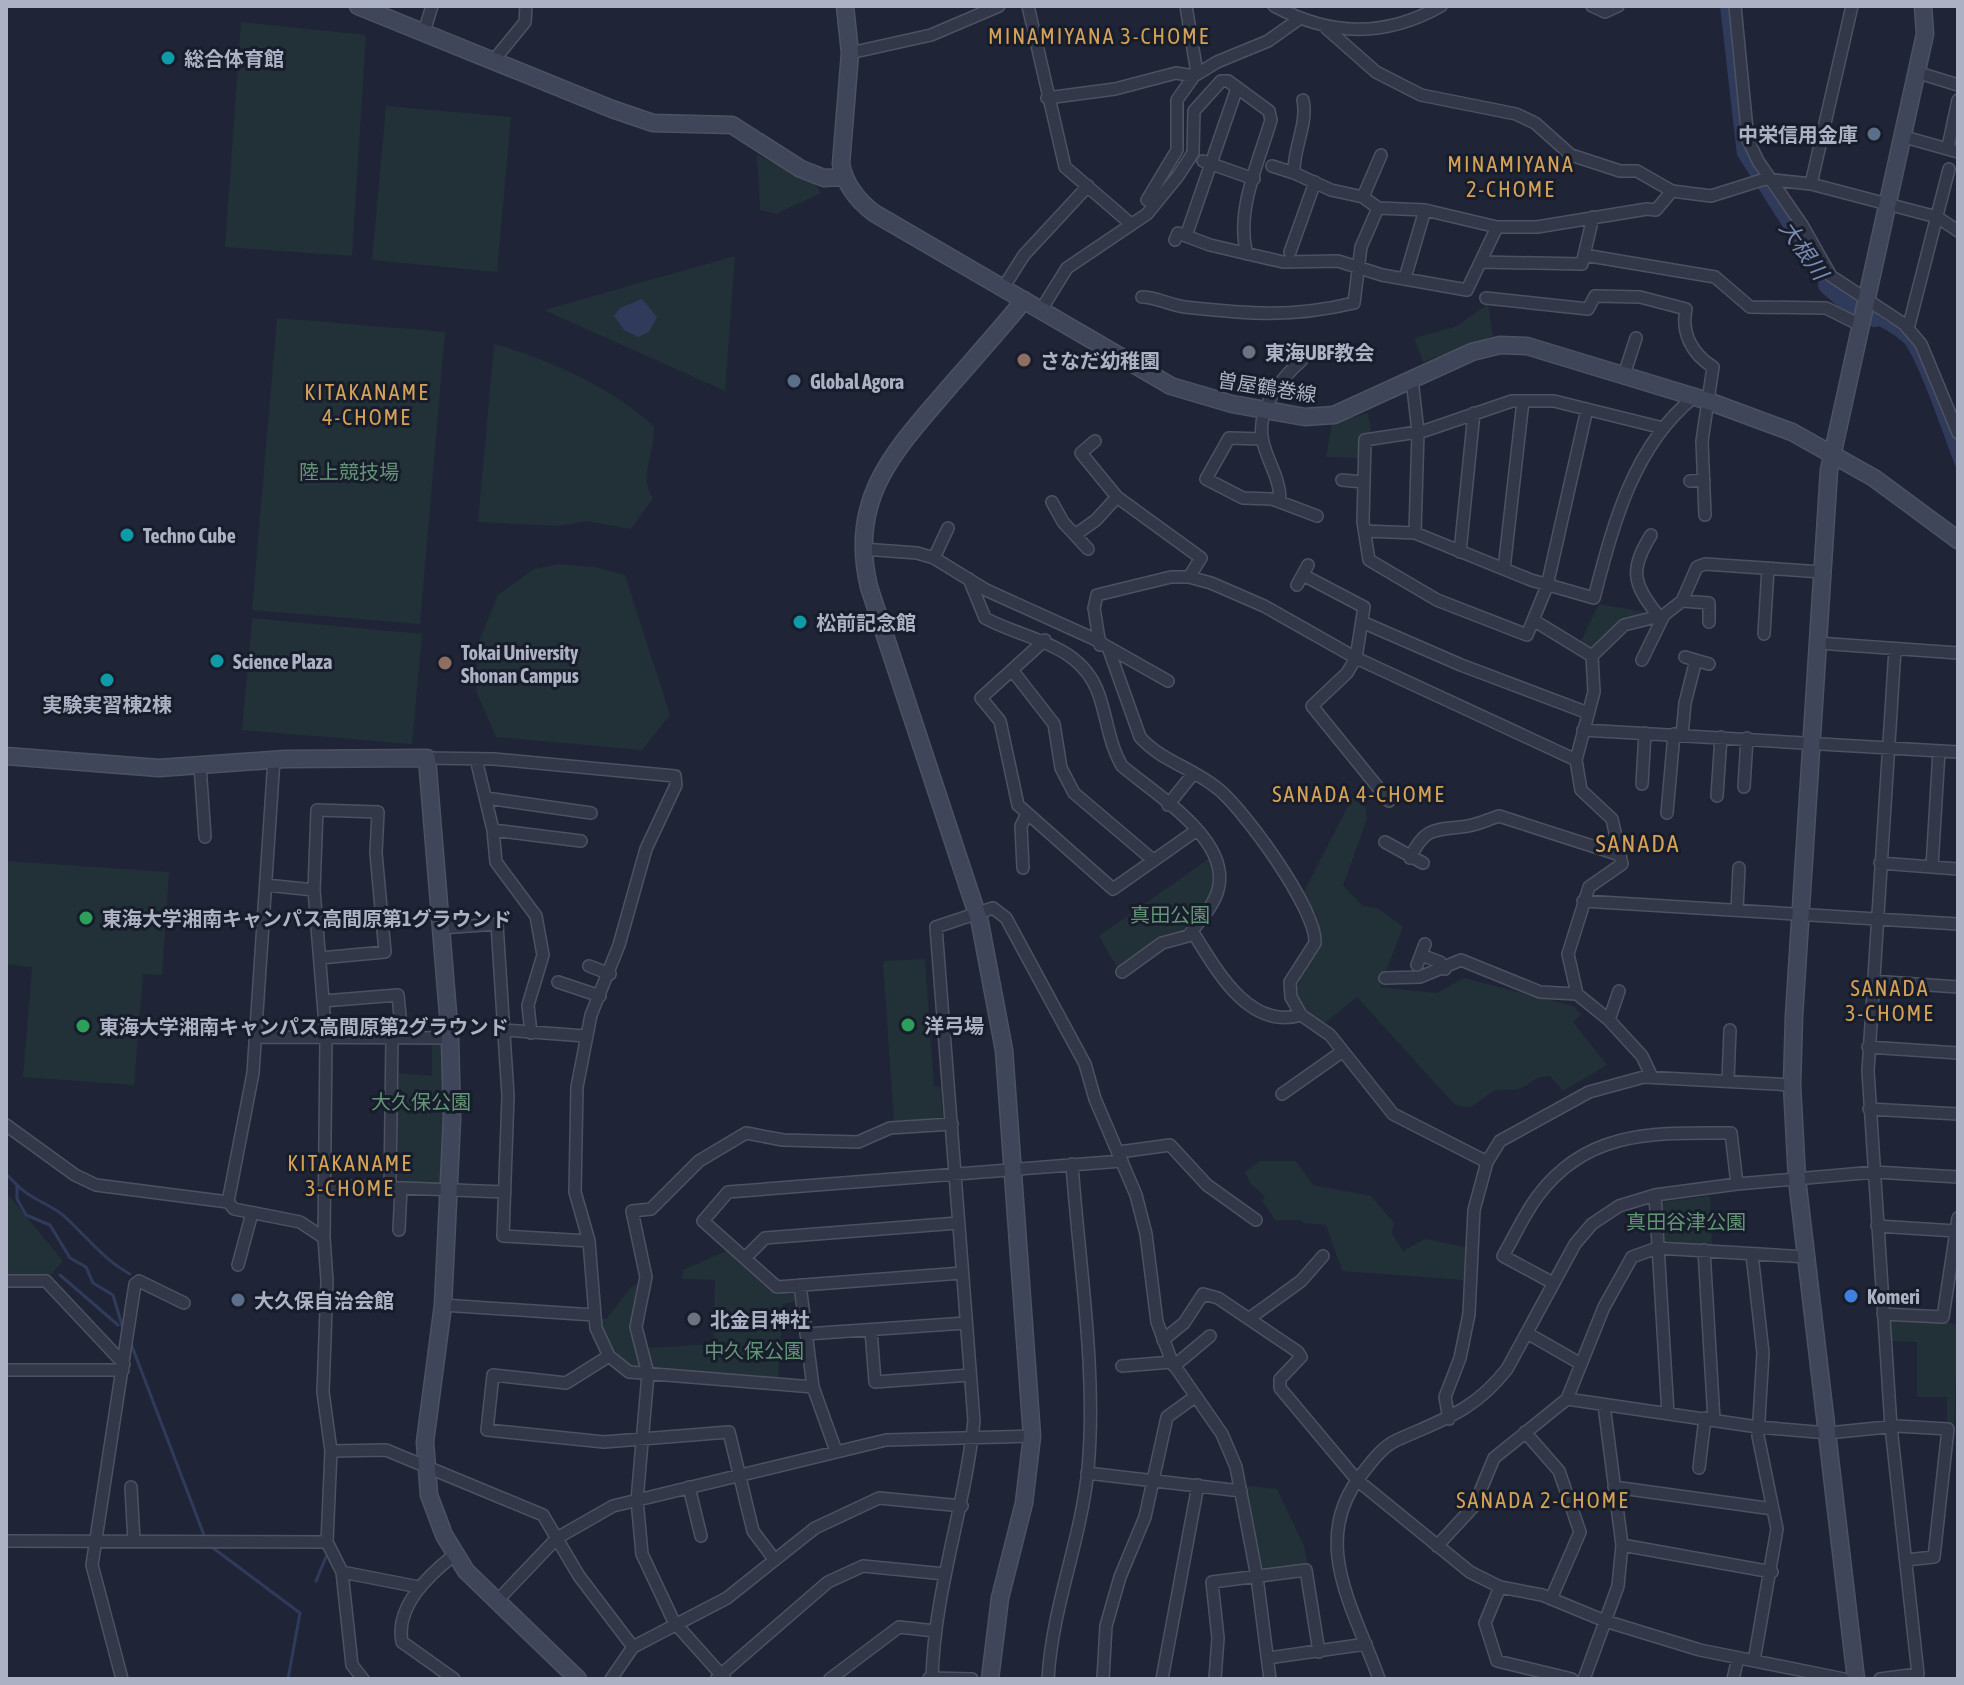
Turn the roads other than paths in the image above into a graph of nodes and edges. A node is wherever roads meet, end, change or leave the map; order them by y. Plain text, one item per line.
1 (358, 6) edge
2 (432, 6) edge
3 (526, 6) edge
4 (845, 6) edge
5 (999, 6) edge
6 (1028, 6) edge
7 (1186, 6) edge
8 (1274, 6) edge
9 (1441, 6) edge
10 (1592, 6) edge
11 (1618, 6) edge
12 (1735, 6) edge
13 (1852, 6) edge
14 (1923, 6) edge
15 (978, 10) edge
16 (1299, 19) junction
17 (1326, 28) junction
18 (424, 32) junction
19 (850, 53) junction
20 (494, 60) junction
21 (1916, 72) junction
22 (1196, 75) junction
23 (1958, 85) edge
24 (1237, 88) junction
25 (1047, 98) junction
26 (1303, 100) dead end
27 (1958, 100) edge
28 (1901, 136) junction
29 (1953, 150) edge
30 (1381, 155) dead end
31 (1207, 162) junction
32 (1272, 166) dead end
33 (1949, 169) dead end
34 (1294, 173) junction
35 (844, 177) junction
36 (1254, 179) junction
37 (1769, 180) junction
38 (1315, 182) junction
39 (1811, 184) junction
40 (1088, 186) junction
41 (1672, 191) junction
42 (1363, 197) junction
43 (1886, 203) junction
44 (1378, 208) junction
45 (1425, 210) junction
46 (1593, 217) junction
47 (1937, 217) junction
48 (1138, 220) junction
49 (1497, 227) junction
50 (1958, 231) edge
51 (1290, 252) dead end
52 (1247, 254) junction
53 (1584, 255) junction
54 (1482, 262) junction
55 (1357, 267) junction
56 (1405, 278) junction
57 (1003, 288) junction
58 (1142, 297) dead end
59 (1486, 298) dead end
60 (1024, 300) junction
61 (1865, 300) junction
62 (1041, 310) junction
63 (1860, 323) junction
64 (1908, 329) junction
65 (1636, 338) dead end
66 (1302, 360) dead end
67 (1624, 375) junction
68 (1412, 379) junction
69 (1701, 399) junction
70 (1523, 401) junction
71 (1587, 409) junction
72 (1267, 411) junction
73 (1474, 413) junction
74 (1663, 428) junction
75 (1418, 432) junction
76 (1958, 433) edge
77 (1262, 439) junction
78 (1095, 441) dead end
79 (1832, 452) junction
80 (1342, 480) dead end
81 (1704, 480) junction
82 (1690, 481) dead end
83 (1363, 482) junction
84 (1117, 497) junction
85 (1052, 502) dead end
86 (1280, 502) junction
87 (1705, 515) dead end
88 (1317, 516) dead end
89 (948, 528) dead end
90 (1365, 531) junction
91 (1415, 533) junction
92 (1075, 535) junction
93 (1651, 535) dead end
94 (1958, 540) edge
95 (863, 549) junction
96 (1088, 549) dead end
97 (1460, 552) junction
98 (934, 558) junction
99 (1768, 568) junction
100 (1504, 569) junction
101 (1822, 572) junction
102 (1303, 575) dead end
103 (1189, 577) junction
104 (969, 579) junction
105 (1547, 586) junction
106 (1682, 601) junction
107 (1661, 614) junction
108 (1533, 620) junction
109 (1362, 622) junction
110 (1709, 622) dead end
111 (1764, 634) dead end
112 (1045, 640) junction
113 (1818, 643) junction
114 (1105, 647) junction
115 (1895, 649) junction
116 (1958, 653) edge
117 (1592, 656) junction
118 (1356, 658) junction
119 (1642, 660) dead end
120 (1709, 664) dead end
121 (1012, 670) junction
122 (1168, 681) dead end
123 (1588, 713) junction
124 (1583, 730) junction
125 (1645, 733) junction
126 (1678, 735) junction
127 (1721, 737) junction
128 (1747, 738) junction
129 (1811, 741) junction
130 (1888, 747) junction
131 (1939, 751) junction
132 (1958, 752) edge
133 (6, 756) edge
134 (427, 758) junction
135 (274, 759) junction
136 (476, 759) junction
137 (1576, 760) junction
138 (200, 765) junction
139 (1193, 774) junction
140 (1642, 784) dead end
141 (1744, 787) dead end
142 (1721, 789) dead end
143 (486, 798) junction
144 (1389, 801) dead end
145 (1168, 805) junction
146 (1671, 806) dead end
147 (591, 813) dead end
148 (1027, 814) junction
149 (493, 830) junction
150 (1197, 830) junction
151 (205, 837) dead end
152 (581, 841) dead end
153 (1385, 842) dead end
154 (1620, 855) junction
155 (1410, 858) junction
156 (1153, 860) junction
157 (1423, 863) dead end
158 (1880, 863) junction
159 (1932, 867) junction
160 (1023, 868) dead end
161 (1739, 868) dead end
162 (1958, 869) edge
163 (266, 885) junction
164 (314, 890) junction
165 (1583, 901) junction
166 (1737, 910) junction
167 (976, 911) junction
168 (1800, 914) junction
169 (1877, 918) junction
170 (1958, 924) edge
171 (441, 928) junction
172 (1192, 931) junction
173 (1421, 955) dead end
174 (320, 958) junction
175 (589, 966) dead end
176 (1445, 969) junction
177 (1122, 972) dead end
178 (610, 974) junction
179 (1385, 978) dead end
180 (1872, 981) junction
181 (558, 982) dead end
182 (1958, 987) edge
183 (1619, 991) dead end
184 (1577, 994) junction
185 (600, 996) junction
186 (323, 1001) junction
187 (1301, 1015) junction
188 (1609, 1020) junction
189 (505, 1030) junction
190 (1730, 1030) dead end
191 (531, 1033) junction
192 (585, 1036) junction
193 (256, 1037) junction
194 (326, 1037) junction
195 (397, 1037) junction
196 (450, 1038) junction
197 (1868, 1047) junction
198 (1343, 1051) junction
199 (1958, 1053) edge
200 (1652, 1077) junction
201 (1728, 1080) junction
202 (1792, 1085) junction
203 (1282, 1094) dead end
204 (1869, 1109) junction
205 (1958, 1114) edge
206 (952, 1124) junction
207 (6, 1125) edge
208 (1120, 1156) junction
209 (1487, 1162) junction
210 (1072, 1164) junction
211 (1014, 1169) junction
212 (1875, 1172) junction
213 (955, 1174) junction
214 (1958, 1177) edge
215 (1797, 1179) junction
216 (1737, 1184) junction
217 (326, 1185) junction
218 (395, 1188) junction
219 (448, 1190) junction
220 (505, 1192) junction
221 (1655, 1195) junction
222 (228, 1202) junction
223 (252, 1213) junction
224 (1958, 1218) edge
225 (1256, 1220) dead end
226 (958, 1223) junction
227 (1877, 1226) junction
228 (399, 1230) dead end
229 (1956, 1231) junction
230 (324, 1238) junction
231 (589, 1241) junction
232 (1657, 1248) junction
233 (1704, 1250) junction
234 (1752, 1254) junction
235 (1323, 1256) dead end
236 (1807, 1257) junction
237 (745, 1258) junction
238 (238, 1265) dead end
239 (962, 1273) junction
240 (6, 1281) edge
241 (1553, 1283) junction
242 (800, 1285) junction
243 (184, 1303) dead end
244 (443, 1305) junction
245 (1883, 1314) junction
246 (594, 1315) junction
247 (1250, 1318) junction
248 (966, 1323) junction
249 (871, 1330) junction
250 (1527, 1333) junction
251 (806, 1334) junction
252 (1163, 1340) junction
253 (1208, 1343) dead end
254 (609, 1356) junction
255 (1173, 1364) junction
256 (1581, 1364) junction
257 (1122, 1366) dead end
258 (123, 1367) junction
259 (6, 1370) edge
260 (648, 1374) junction
261 (970, 1375) junction
262 (813, 1387) junction
263 (1196, 1396) junction
264 (1567, 1399) junction
265 (1604, 1405) junction
266 (1668, 1414) junction
267 (1449, 1419) junction
268 (1710, 1419) junction
269 (1758, 1427) junction
270 (1891, 1427) junction
271 (1525, 1432) junction
272 (1828, 1433) junction
273 (972, 1436) junction
274 (1032, 1436) junction
275 (644, 1438) junction
276 (331, 1451) junction
277 (836, 1451) junction
278 (424, 1464) junction
279 (1699, 1468) dead end
280 (1087, 1473) junction
281 (739, 1475) junction
282 (1153, 1479) junction
283 (1357, 1480) junction
284 (1198, 1485) junction
285 (131, 1487) dead end
286 (689, 1487) junction
287 (1614, 1487) junction
288 (1241, 1491) junction
289 (637, 1500) junction
290 (962, 1506) junction
291 (1773, 1509) junction
292 (701, 1536) dead end
293 (557, 1538) junction
294 (6, 1541) edge
295 (93, 1541) junction
296 (134, 1541) junction
297 (327, 1542) junction
298 (1622, 1545) junction
299 (1437, 1546) junction
300 (454, 1555) junction
301 (774, 1559) junction
302 (1906, 1560) junction
303 (342, 1572) junction
304 (1772, 1572) junction
305 (945, 1574) junction
306 (1257, 1577) junction
307 (419, 1587) junction
308 (1500, 1587) junction
309 (1551, 1599) junction
310 (496, 1602) junction
311 (1605, 1621) junction
312 (674, 1622) junction
313 (935, 1631) junction
314 (1366, 1644) junction
315 (633, 1647) junction
316 (1319, 1652) junction
317 (1268, 1658) junction
318 (1738, 1658) junction
319 (1754, 1661) junction
320 (1791, 1674) edge
321 (720, 1677) edge
322 (931, 1678) edge
323 (122, 1679) edge
324 (363, 1679) edge
325 (454, 1679) edge
326 (578, 1679) edge
327 (611, 1679) edge
328 (830, 1679) edge
329 (972, 1679) edge
330 (990, 1679) edge
331 (1048, 1679) edge
332 (1103, 1679) edge
333 (1162, 1679) edge
334 (1215, 1679) edge
335 (1270, 1679) edge
336 (1379, 1679) edge
337 (1572, 1679) edge
338 (1584, 1679) edge
339 (1733, 1679) edge
340 (1844, 1679) edge
341 (1856, 1679) edge
342 (1880, 1679) edge

1 - 18 street
2 - 18 street
3 - 20 street
4 - 19 street
5 - 15 street
6 - 25 street
7 - 22 street
8 - 16 street
9 - 17 street
10 - 11 street
12 - 37 street
13 - 39 street
14 - 21 street
15 - 19 street
16 - 17 street
16 - 22 street
17 - 41 street
18 - 20 street
19 - 35 street
20 - 35 street
21 - 23 street
21 - 28 street
22 - 25 street
22 - 48 street
24 - 31 street
24 - 36 street
24 - 48 street
25 - 40 street
26 - 34 street
27 - 29 street
28 - 29 street
28 - 43 street
30 - 42 street
31 - 36 street
31 - 52 street
32 - 34 street
33 - 47 street
34 - 38 street
35 - 57 street, 曽屋鶴巻線
36 - 52 street
37 - 39 street
37 - 41 street
37 - 61 street
38 - 42 street
38 - 51 street
39 - 43 street
40 - 48 street
40 - 57 street
41 - 46 street
42 - 44 street
43 - 47 street
43 - 61 street
44 - 45 street
44 - 55 street
45 - 49 street
45 - 56 street
46 - 49 street
46 - 53 street
47 - 50 street
47 - 64 street
48 - 62 street
49 - 54 street
52 - 55 street
53 - 54 street
53 - 63 street
54 - 56 street
55 - 56 street
55 - 58 street
57 - 60 street, 曽屋鶴巻線
59 - 69 street
60 - 62 street, 曽屋鶴巻線
60 - 95 street
61 - 63 street
61 - 64 street
62 - 72 street, 曽屋鶴巻線
63 - 79 street
64 - 76 street
65 - 67 street
66 - 72 street
67 - 68 street, 曽屋鶴巻線
67 - 69 street, 曽屋鶴巻線
68 - 72 street, 曽屋鶴巻線
68 - 75 street
69 - 74 street
69 - 79 street, 曽屋鶴巻線
69 - 81 street
70 - 71 street
70 - 73 street
70 - 100 street
71 - 74 street
71 - 105 street
72 - 77 street
73 - 75 street
73 - 97 street
74 - 105 street
75 - 83 street
75 - 91 street
77 - 86 street
77 - 86 street
78 - 84 street
79 - 94 street, 曽屋鶴巻線
79 - 101 street
80 - 83 street
81 - 82 street
81 - 87 street
83 - 90 street
84 - 92 street
84 - 103 street
85 - 92 street
86 - 88 street
89 - 98 street
90 - 91 street
90 - 108 street
91 - 97 street
92 - 96 street
93 - 107 street
95 - 98 street
95 - 167 street
97 - 100 street
98 - 104 street
99 - 101 street
99 - 106 street
99 - 111 street
100 - 105 street
101 - 113 street
102 - 109 street
103 - 114 street
103 - 118 street
104 - 112 street
104 - 114 street
105 - 108 street
106 - 107 street
106 - 110 street
107 - 117 street
107 - 119 street
108 - 117 street
109 - 118 street
109 - 123 street
112 - 121 street
112 - 145 street
113 - 115 street
113 - 129 street
114 - 122 street
114 - 139 street
115 - 116 street
115 - 130 street
117 - 123 street
118 - 137 street
118 - 144 street
120 - 126 street
121 - 148 street
121 - 156 street
123 - 124 street
124 - 125 street
124 - 137 street
125 - 126 street
125 - 140 street
126 - 127 street
126 - 146 street
127 - 128 street
127 - 142 street
128 - 129 street
128 - 141 street
129 - 130 street
129 - 168 street
130 - 131 street
130 - 158 street
131 - 132 street
131 - 159 street
133 - 138 street
134 - 135 street
134 - 136 street
134 - 171 street
135 - 138 street
135 - 163 street
136 - 143 street
136 - 178 street
137 - 154 street
138 - 151 street
139 - 145 street
139 - 187 street
143 - 147 street
143 - 149 street
145 - 150 street
148 - 156 street
148 - 160 street
149 - 152 street
149 - 191 street
150 - 156 street
150 - 172 street
153 - 155 street
154 - 155 street
154 - 165 street
155 - 157 street
158 - 159 street
158 - 169 street
159 - 162 street
161 - 166 street
163 - 164 street
163 - 193 street
164 - 174 street
164 - 174 street
165 - 166 street
165 - 184 street
166 - 168 street
167 - 206 street
167 - 208 street
167 - 211 street
168 - 169 street
168 - 202 street
169 - 170 street
169 - 180 street
171 - 189 street
171 - 196 street
172 - 177 street
172 - 187 street
173 - 176 street
174 - 186 street
175 - 178 street
176 - 179 street
176 - 184 street
178 - 185 street
180 - 182 street
180 - 197 street
181 - 185 street
183 - 188 street
184 - 188 street
185 - 192 street
186 - 194 street
186 - 195 street
187 - 198 street
188 - 200 street
189 - 191 street
189 - 220 street
190 - 201 street
191 - 192 street
192 - 231 street
193 - 194 street
193 - 222 street
194 - 195 street
194 - 217 street
195 - 196 street
195 - 218 street
196 - 219 street
197 - 199 street
197 - 204 street
198 - 203 street
198 - 209 street
200 - 201 street
200 - 209 street
201 - 202 street
202 - 215 street
204 - 205 street
204 - 212 street
206 - 213 street
206 - 260 street
207 - 222 street
208 - 210 street
208 - 225 street
208 - 252 street
209 - 267 street
210 - 211 street
210 - 280 street
211 - 213 street
211 - 274 street
212 - 214 street
212 - 215 street
212 - 227 street
213 - 226 street
213 - 237 street
215 - 216 street
215 - 236 street
216 - 221 street
216 - 241 street
217 - 218 street
217 - 230 street
218 - 219 street
218 - 228 street
219 - 220 street
219 - 244 street
220 - 231 street
221 - 232 street
221 - 241 street
222 - 223 street
223 - 230 street
223 - 238 street
224 - 229 street
226 - 237 street
226 - 239 street
227 - 229 street
227 - 245 street
229 - 245 street
230 - 276 street
231 - 246 street
232 - 233 street
232 - 256 street
232 - 266 street
233 - 234 street
233 - 268 street
234 - 236 street
234 - 269 street
235 - 247 street
236 - 272 street
237 - 242 street
239 - 242 street
239 - 248 street
240 - 258 street
241 - 250 street
242 - 251 street
243 - 258 street
244 - 246 street
244 - 278 street
245 - 270 street
246 - 254 street
247 - 252 street
247 - 283 street
248 - 249 street
248 - 261 street
249 - 251 street
249 - 261 street
250 - 256 street
250 - 267 street
251 - 262 street
252 - 255 street
253 - 255 street
254 - 260 street
254 - 275 street
255 - 257 street
255 - 263 street
256 - 264 street
258 - 259 street
258 - 295 street
260 - 262 street
260 - 275 street
261 - 273 street
262 - 277 street
263 - 282 street
263 - 288 street
264 - 265 street
264 - 271 street
265 - 266 street
265 - 287 street
266 - 268 street
267 - 283 street
268 - 269 street
268 - 279 street
269 - 272 street
269 - 291 street
270 - 272 street
270 - 302 street
270 - 302 street
271 - 299 street
271 - 309 street
272 - 341 street
273 - 274 street
273 - 277 street
273 - 290 street
274 - 330 street
275 - 281 street
275 - 289 street
276 - 278 street
276 - 297 street
277 - 281 street
278 - 293 street
278 - 300 street
280 - 282 street
280 - 331 street
281 - 286 street
281 - 301 street
282 - 284 street
282 - 332 street
283 - 299 street
283 - 314 street
284 - 288 street
284 - 333 street
285 - 296 street
286 - 289 street
286 - 292 street
287 - 291 street
287 - 298 street
288 - 306 street
289 - 293 street
289 - 312 street
290 - 301 street
290 - 305 street
291 - 304 street
293 - 310 street
293 - 315 street
294 - 295 street
295 - 296 street
295 - 323 street
296 - 297 street
297 - 303 street
298 - 304 street
298 - 311 street
299 - 308 street
300 - 307 street
300 - 310 street
301 - 312 street
302 - 342 street
303 - 307 street
303 - 324 street
304 - 319 street
305 - 313 street
305 - 321 street
306 - 316 street
306 - 317 street
306 - 334 street
307 - 325 street
308 - 309 street
308 - 337 street
309 - 311 street
310 - 326 street
311 - 318 street
311 - 338 street
312 - 315 street
312 - 321 street
313 - 322 street
313 - 328 street
314 - 316 street
314 - 336 street
315 - 327 street
316 - 317 street
317 - 335 street
318 - 319 street
318 - 339 street
319 - 320 street
320 - 340 street
322 - 329 street

